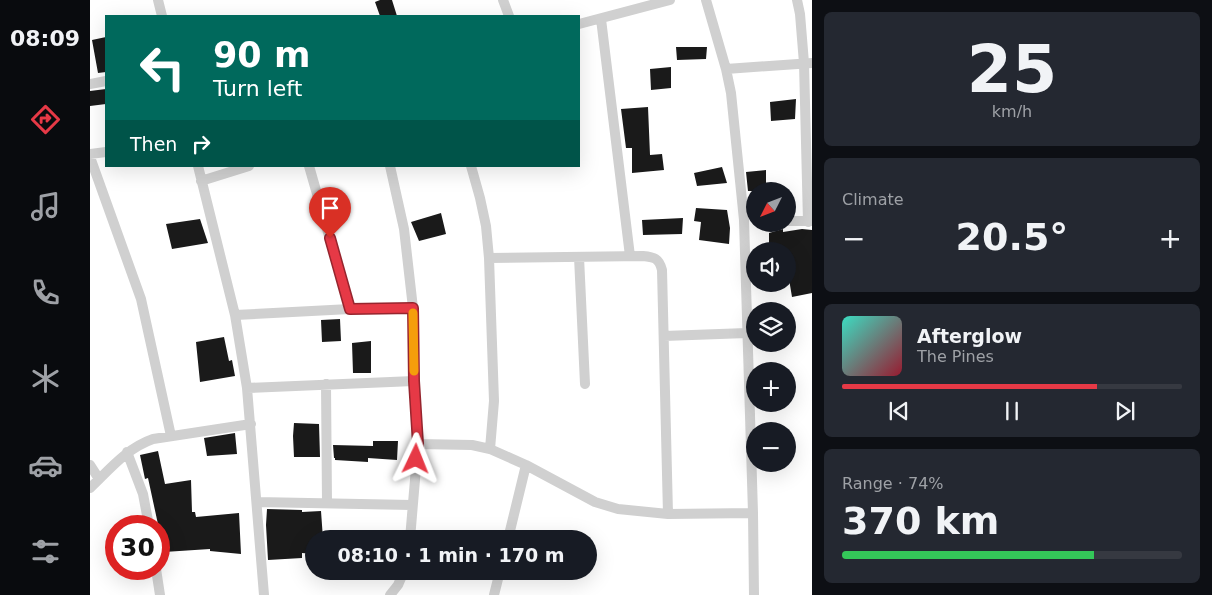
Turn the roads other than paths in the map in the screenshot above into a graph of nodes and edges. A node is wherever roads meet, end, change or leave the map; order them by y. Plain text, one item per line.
1 (158, 0) edge
2 (503, 0) edge
3 (670, 0) edge
4 (706, 0) edge
5 (797, 0) edge
6 (162, 15) edge
7 (509, 15) edge
8 (601, 19) junction
9 (580, 24) edge
10 (808, 63) edge
11 (726, 69) junction
12 (105, 82) edge
13 (90, 84) edge
14 (105, 152) edge
15 (90, 156) edge
16 (198, 167) edge
17 (247, 167) edge
18 (309, 167) edge
19 (390, 167) edge
20 (471, 167) edge
21 (201, 181) junction
22 (744, 220) joint
23 (796, 221) edge
24 (810, 222) edge
25 (630, 256) junction
26 (579, 257) junction
27 (489, 258) junction
28 (746, 302) edge
29 (413, 308) junction
30 (350, 309) junction
31 (235, 315) junction
32 (746, 334) edge
33 (664, 336) junction
34 (748, 352) edge
35 (414, 381) junction
36 (326, 384) junction
37 (585, 384) dead end
38 (247, 388) junction
39 (251, 424) junction
40 (171, 436) junction
41 (418, 444) junction
42 (490, 449) junction
43 (127, 452) junction
44 (90, 465) edge
45 (526, 465) junction
46 (99, 479) junction
47 (90, 488) edge
48 (257, 502) junction
49 (327, 503) junction
50 (412, 505) junction
51 (753, 513) junction
52 (668, 514) junction
53 (147, 515) edge
54 (411, 530) edge
55 (510, 530) edge
56 (158, 580) edge
57 (400, 580) edge
58 (498, 580) edge
59 (160, 595) edge
60 (264, 595) edge
61 (390, 595) edge
62 (494, 595) edge
63 (754, 595) edge

1 - 6 street
2 - 7 street
3 - 8 street
4 - 11 street
5 - 10 street
8 - 9 street
8 - 25 street
10 - 11 street
10 - 24 street
11 - 22 street
12 - 13 street
14 - 15 street
15 - 40 street
16 - 21 street
17 - 21 street
18 - 30 street
19 - 29 street
20 - 27 street
21 - 31 street
22 - 28 street
23 - 24 street
25 - 26 street
25 - 33 street
26 - 27 street
26 - 37 street
27 - 42 street
29 - 30 street
29 - 35 street
30 - 31 street
31 - 38 street
32 - 33 street
33 - 52 street
34 - 51 street
35 - 36 street
35 - 41 street
36 - 38 street
36 - 49 street
38 - 39 street
39 - 40 street
39 - 48 street
40 - 43 street
41 - 42 street
41 - 50 street
42 - 45 street
43 - 46 street
43 - 53 street
44 - 46 street
45 - 52 street
45 - 55 street
46 - 47 street
48 - 49 street
48 - 60 street
49 - 50 street
50 - 54 street
51 - 52 street
51 - 63 street
56 - 59 street
57 - 61 street
58 - 62 street

